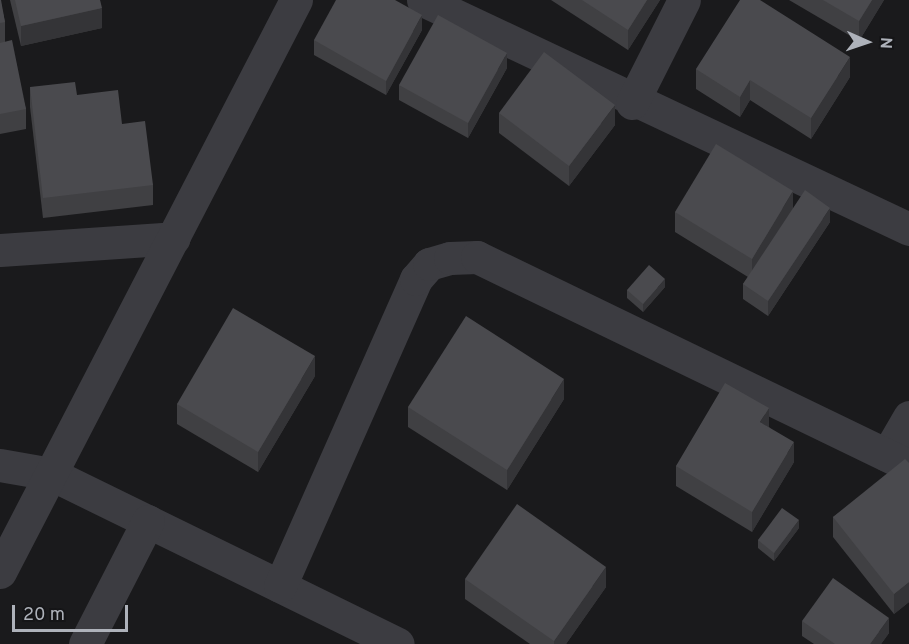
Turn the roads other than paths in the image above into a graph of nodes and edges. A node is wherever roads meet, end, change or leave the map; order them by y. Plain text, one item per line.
1 (296, 0) edge
2 (423, 0) edge
3 (684, 0) edge
4 (632, 103) junction
5 (909, 229) edge
6 (174, 238) junction
7 (0, 250) edge
8 (909, 417) edge
9 (898, 460) edge
10 (0, 465) edge
11 (51, 474) junction
12 (148, 521) junction
13 (0, 572) edge
14 (280, 586) junction
15 (85, 644) edge
16 (398, 644) edge

1 - 6 street
2 - 4 street
3 - 4 street
4 - 5 street
6 - 7 street
6 - 11 street
8 - 9 street
9 - 14 street
10 - 11 street
11 - 12 street
11 - 13 street
12 - 14 street
12 - 15 street
14 - 16 street

